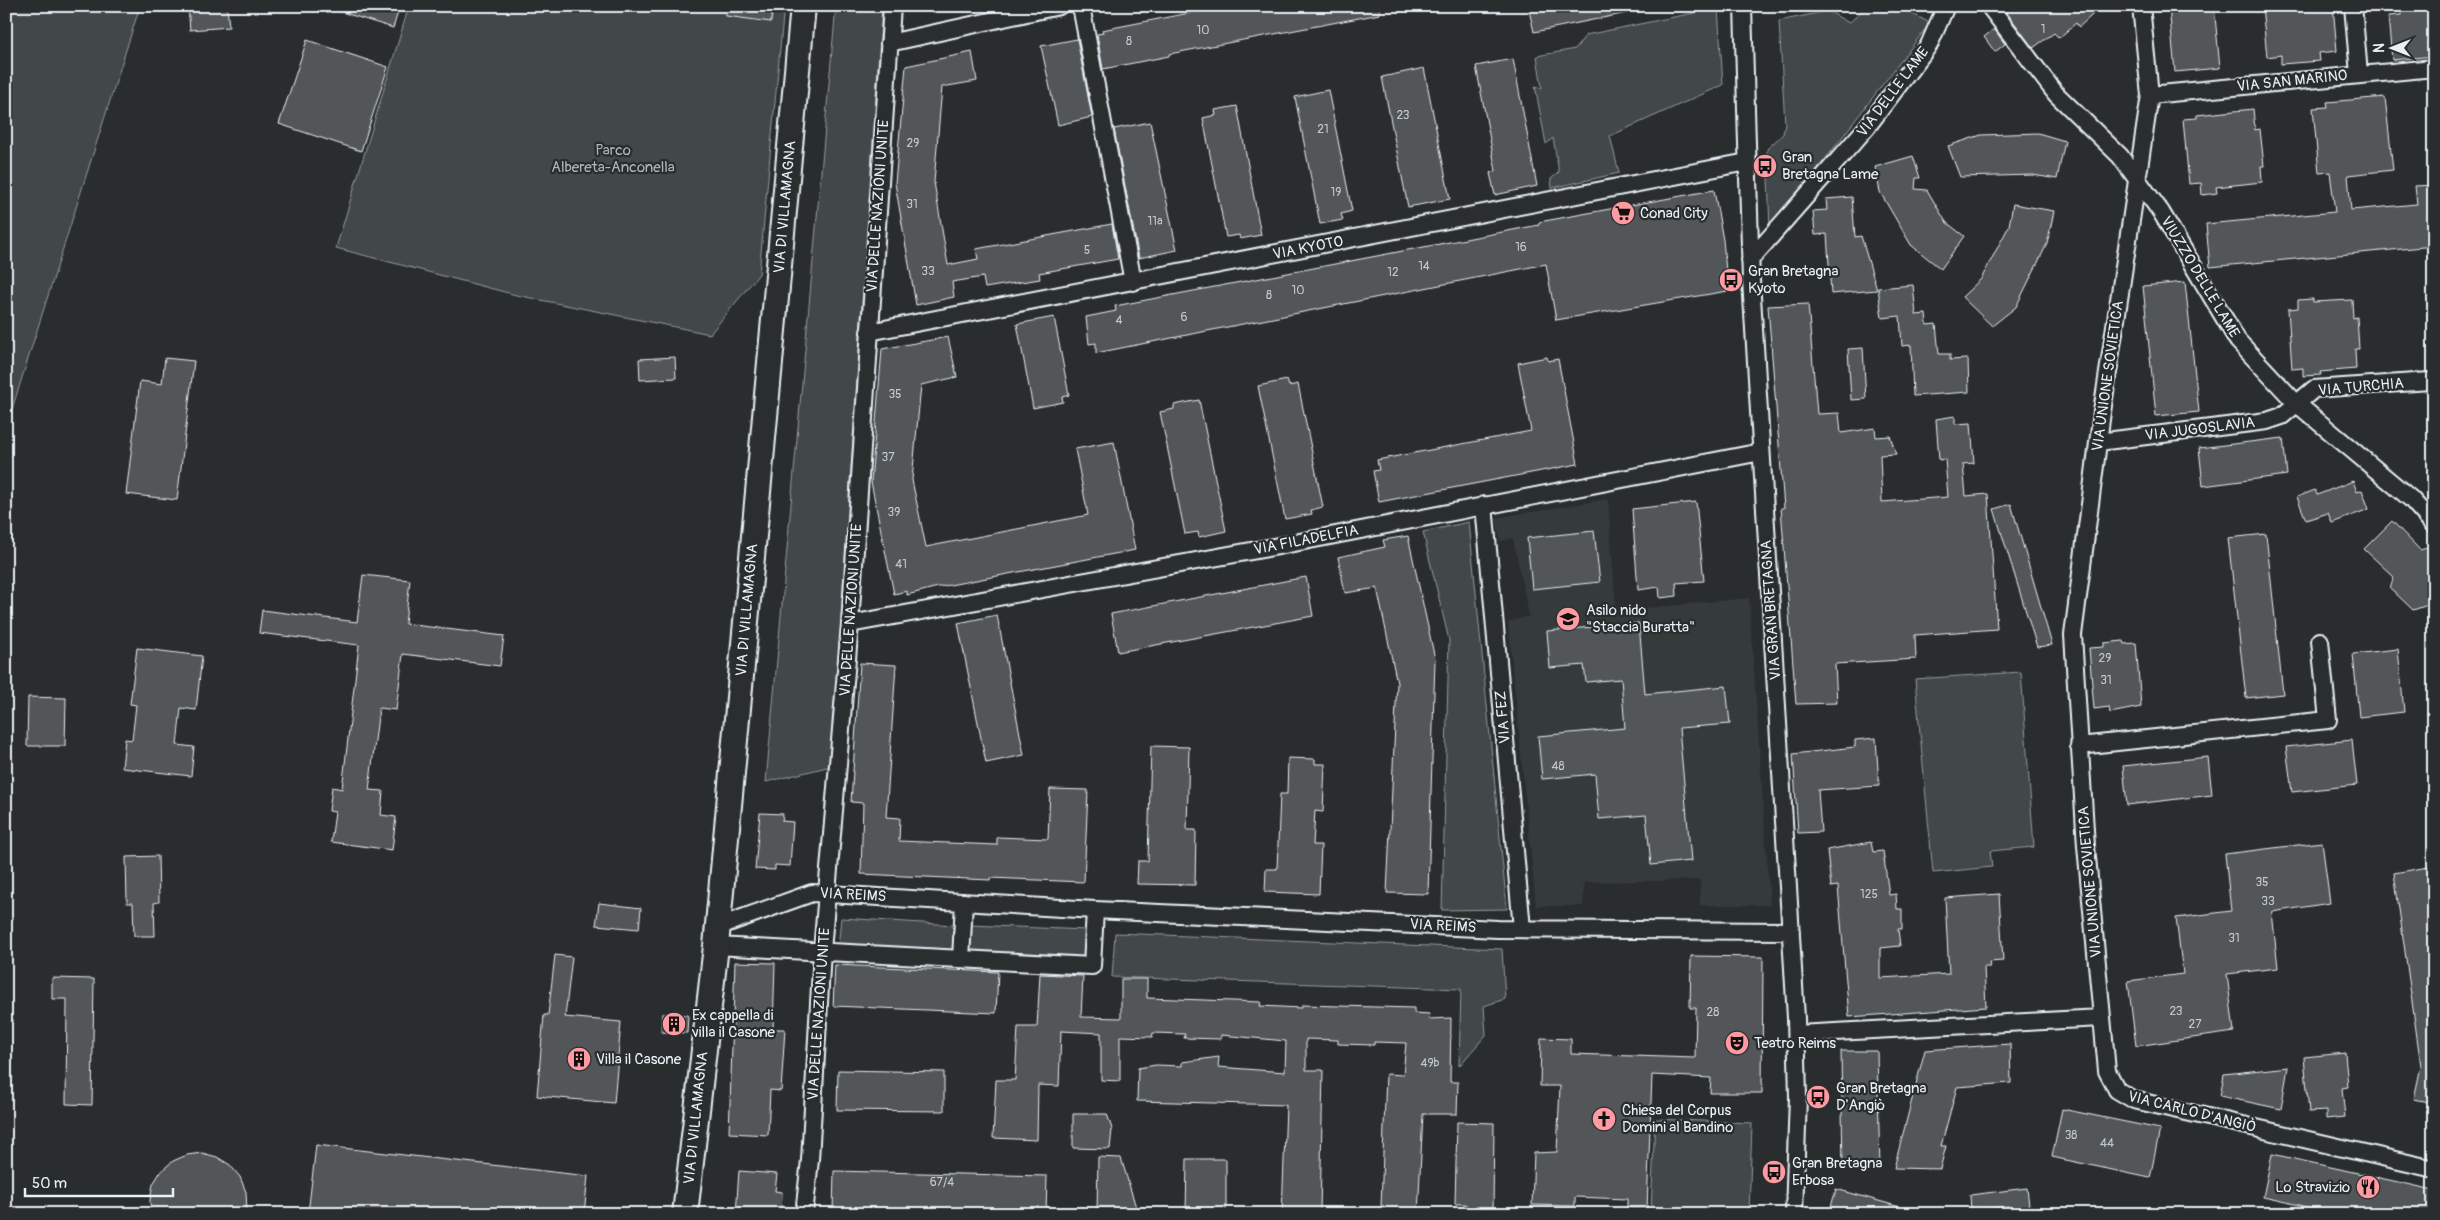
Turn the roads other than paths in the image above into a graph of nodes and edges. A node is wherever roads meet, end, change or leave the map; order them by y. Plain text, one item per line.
1 (803, 6) edge
2 (892, 6) edge
3 (1059, 6) edge
4 (1081, 6) edge
5 (1743, 6) edge
6 (1946, 6) edge
7 (1989, 6) edge
8 (2141, 6) edge
9 (2353, 6) edge
10 (889, 43) junction
11 (2434, 68) edge
12 (2359, 74) junction
13 (2150, 95) junction
14 (1746, 162) junction
15 (2136, 180) junction
16 (1750, 260) junction
17 (1133, 282) junction
18 (869, 332) junction
19 (2430, 381) dead end
20 (2296, 403) junction
21 (2098, 442) junction
22 (1761, 452) junction
23 (1484, 505) junction
24 (2434, 525) edge
25 (850, 624) junction
26 (2320, 641) dead end
27 (2079, 746) junction
28 (828, 894) junction
29 (964, 902) junction
30 (1095, 910) junction
31 (1522, 929) junction
32 (1791, 931) junction
33 (716, 937) junction
34 (822, 951) junction
35 (961, 959) junction
36 (2101, 1018) junction
37 (1797, 1034) junction
38 (2434, 1169) edge
39 (685, 1214) edge
40 (804, 1214) edge
41 (1794, 1214) edge

1 - 33 main road, VIA DI VILLAMAGNA
2 - 10 street, VIA DELLE NAZIONI UNITE
3 - 10 street
4 - 17 street
5 - 14 street, VIA GRAN BRETAGNA
6 - 16 street, VIA DELLE LAME
7 - 15 street, VIUZZO DELLE LAME
8 - 13 street, VIA UNIONE SOVIETICA
9 - 12 street
10 - 18 street, VIA DELLE NAZIONI UNITE
11 - 12 street, VIA SAN MARINO
12 - 13 street, VIA SAN MARINO
13 - 15 street, VIA UNIONE SOVIETICA
14 - 16 street, VIA GRAN BRETAGNA
14 - 17 street, VIA KYOTO
15 - 20 street, VIUZZO DELLE LAME
15 - 21 street, VIA UNIONE SOVIETICA
16 - 22 street, VIA GRAN BRETAGNA
17 - 18 street, VIA KYOTO
18 - 25 street, VIA DELLE NAZIONI UNITE
19 - 20 street, VIA TURCHIA
20 - 21 street, VIA JUGOSLAVIA
20 - 24 street, VIUZZO DELLE LAME
21 - 27 street, VIA UNIONE SOVIETICA
22 - 23 street, VIA FILADELFIA
22 - 32 street, VIA GRAN BRETAGNA
23 - 25 street, VIA FILADELFIA
23 - 31 street, VIA FEZ
25 - 28 street, VIA DELLE NAZIONI UNITE
26 - 27 street
27 - 36 street, VIA UNIONE SOVIETICA
28 - 29 street, VIA REIMS
28 - 33 street, VIA REIMS
28 - 34 street, VIA DELLE NAZIONI UNITE
29 - 30 street, VIA REIMS
29 - 35 street
30 - 31 street, VIA REIMS
30 - 35 street
31 - 32 street, VIA REIMS
32 - 37 street, VIA GRAN BRETAGNA
33 - 34 street
33 - 39 main road, VIA DI VILLAMAGNA
34 - 35 street
34 - 40 street, VIA DELLE NAZIONI UNITE
36 - 37 street
36 - 38 street, VIA CARLO D'ANGIÒ
37 - 41 street, VIA GRAN BRETAGNA

